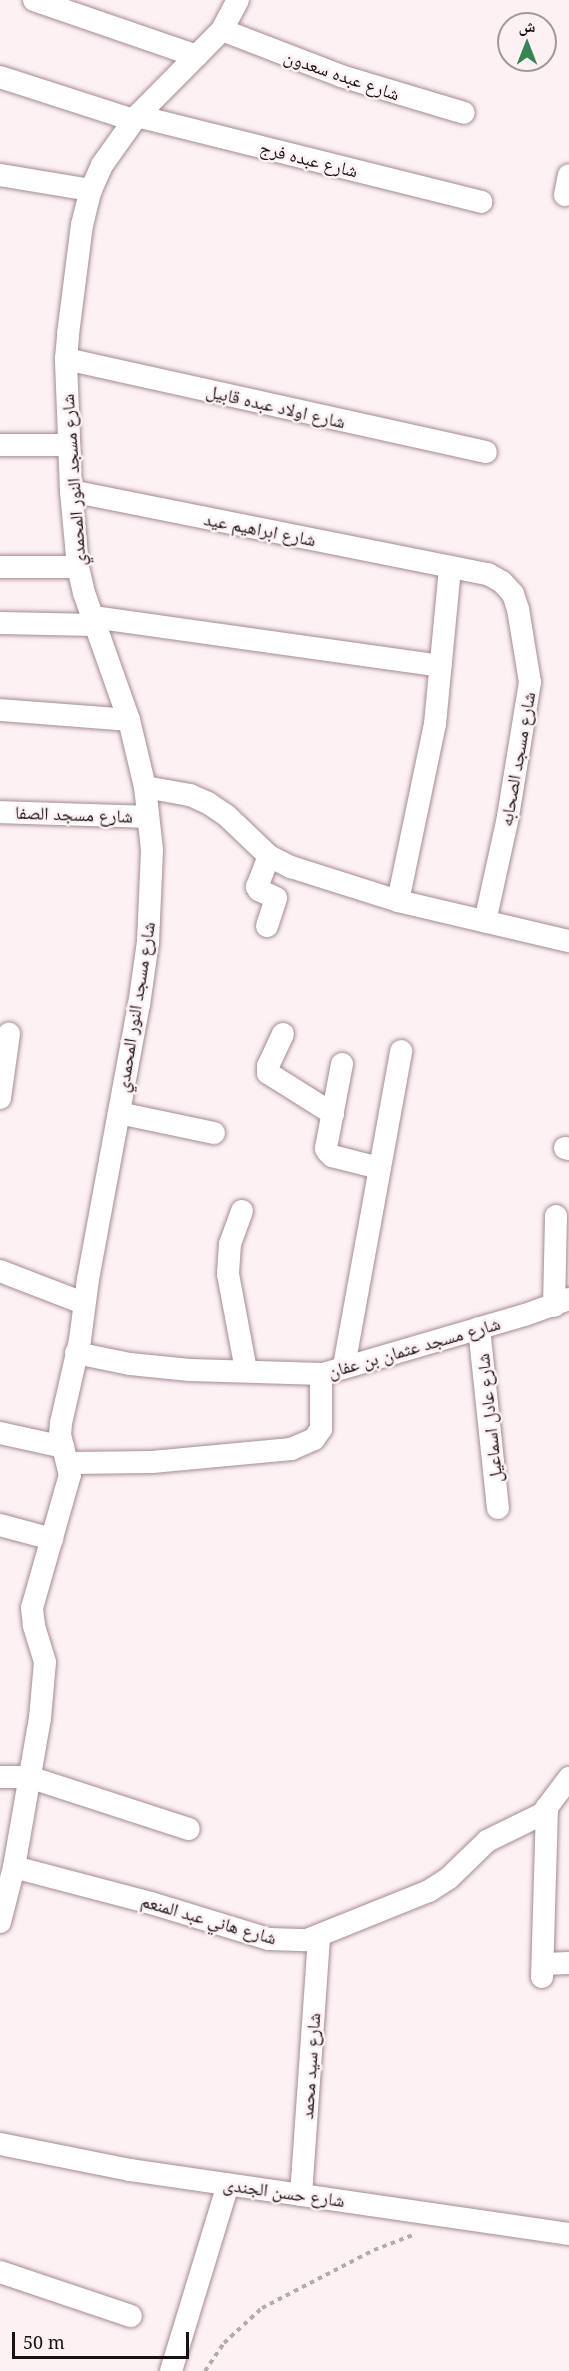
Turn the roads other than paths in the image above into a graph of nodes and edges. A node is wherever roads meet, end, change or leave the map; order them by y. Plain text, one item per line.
1 (34, 0) edge
2 (238, 0) edge
3 (222, 30) junction
4 (197, 56) junction
5 (0, 78) edge
6 (464, 113) dead end
7 (135, 118) junction
8 (0, 174) edge
9 (91, 190) junction
10 (481, 202) dead end
11 (66, 359) junction
12 (0, 445) edge
13 (69, 445) junction
14 (486, 452) dead end
15 (71, 491) junction
16 (0, 567) edge
17 (78, 567) junction
18 (450, 567) junction
19 (94, 621) junction
20 (0, 623) edge
21 (441, 666) junction
22 (0, 710) edge
23 (129, 720) junction
24 (145, 787) junction
25 (0, 812) edge
26 (148, 817) junction
27 (269, 856) junction
28 (398, 901) junction
29 (485, 922) junction
30 (267, 926) dead end
31 (569, 941) edge
32 (9, 1034) dead end
33 (284, 1034) dead end
34 (401, 1052) dead end
35 (342, 1065) dead end
36 (0, 1098) edge
37 (119, 1113) junction
38 (333, 1114) junction
39 (214, 1132) dead end
40 (379, 1168) junction
41 (242, 1211) dead end
42 (556, 1216) dead end
43 (0, 1271) edge
44 (83, 1303) junction
45 (561, 1303) edge
46 (479, 1328) junction
47 (76, 1353) junction
48 (246, 1370) junction
49 (334, 1370) junction
50 (0, 1433) edge
51 (66, 1455) junction
52 (498, 1508) dead end
53 (0, 1525) edge
54 (52, 1539) junction
55 (0, 1777) edge
56 (29, 1777) junction
57 (569, 1778) edge
58 (547, 1807) junction
59 (189, 1829) dead end
60 (14, 1868) junction
61 (0, 1922) edge
62 (319, 1937) junction
63 (569, 1963) edge
64 (0, 2144) edge
65 (228, 2184) junction
66 (301, 2195) junction
67 (569, 2234) edge
68 (0, 2272) edge
69 (131, 2316) dead end
70 (171, 2371) edge

1 - 4 street
2 - 3 street, شارع مسجد النور المحمدي
3 - 4 street, شارع مسجد النور المحمدي
3 - 6 street, شارع عبده سعدون
4 - 7 street, شارع مسجد النور المحمدي
5 - 7 street, شارع عبده فرج
7 - 9 street, شارع مسجد النور المحمدي
7 - 10 street, شارع عبده فرج
8 - 9 street
9 - 11 street, شارع مسجد النور المحمدي
11 - 13 street, شارع مسجد النور المحمدي
11 - 14 street, شارع اولاد عبده قابيل
12 - 13 street
13 - 15 street, شارع مسجد النور المحمدي
15 - 17 street, شارع مسجد النور المحمدي
15 - 18 street, شارع ابراهيم عيد
16 - 17 street
17 - 19 street, شارع مسجد النور المحمدي
18 - 21 street
18 - 29 street, شارع مسجد الصحابه
19 - 20 street
19 - 21 street
19 - 23 street, شارع مسجد النور المحمدي
21 - 28 street
22 - 23 street
23 - 24 street, شارع مسجد النور المحمدي
24 - 26 street, شارع مسجد النور المحمدي
24 - 27 street
25 - 26 street, شارع مسجد الصفا
26 - 37 street, شارع مسجد النور المحمدي
27 - 28 street
27 - 30 street
28 - 29 street
29 - 31 street
32 - 36 street
33 - 38 street
34 - 40 street
35 - 38 street
37 - 39 street
37 - 44 street, شارع مسجد النور المحمدي
38 - 40 street
40 - 49 street
41 - 48 street
42 - 45 street
43 - 44 street
44 - 47 street, شارع مسجد النور المحمدي
45 - 46 street, شارع مسجد عثمان بن عفان
46 - 49 street, شارع مسجد عثمان بن عفان
46 - 52 street, شارع عادل اسماعيل
47 - 48 street, شارع مسجد عثمان بن عفان
47 - 51 street, شارع مسجد النور المحمدي
48 - 49 street, شارع مسجد عثمان بن عفان
49 - 51 street
50 - 51 street
51 - 54 street, شارع مسجد النور المحمدي
53 - 54 street
54 - 56 street, شارع مسجد النور المحمدي
55 - 56 street
56 - 59 street
56 - 60 street, شارع مسجد النور المحمدي
57 - 58 street, شارع هاني عبد المنعم
58 - 62 street, شارع هاني عبد المنعم
58 - 63 street
60 - 61 street, شارع مسجد النور المحمدي
60 - 62 street, شارع هاني عبد المنعم
62 - 66 street, شارع سيد محمد
64 - 65 street, شارع حسن الجندى
65 - 66 street, شارع حسن الجندى
65 - 70 street
66 - 67 street, شارع حسن الجندى
68 - 69 street

